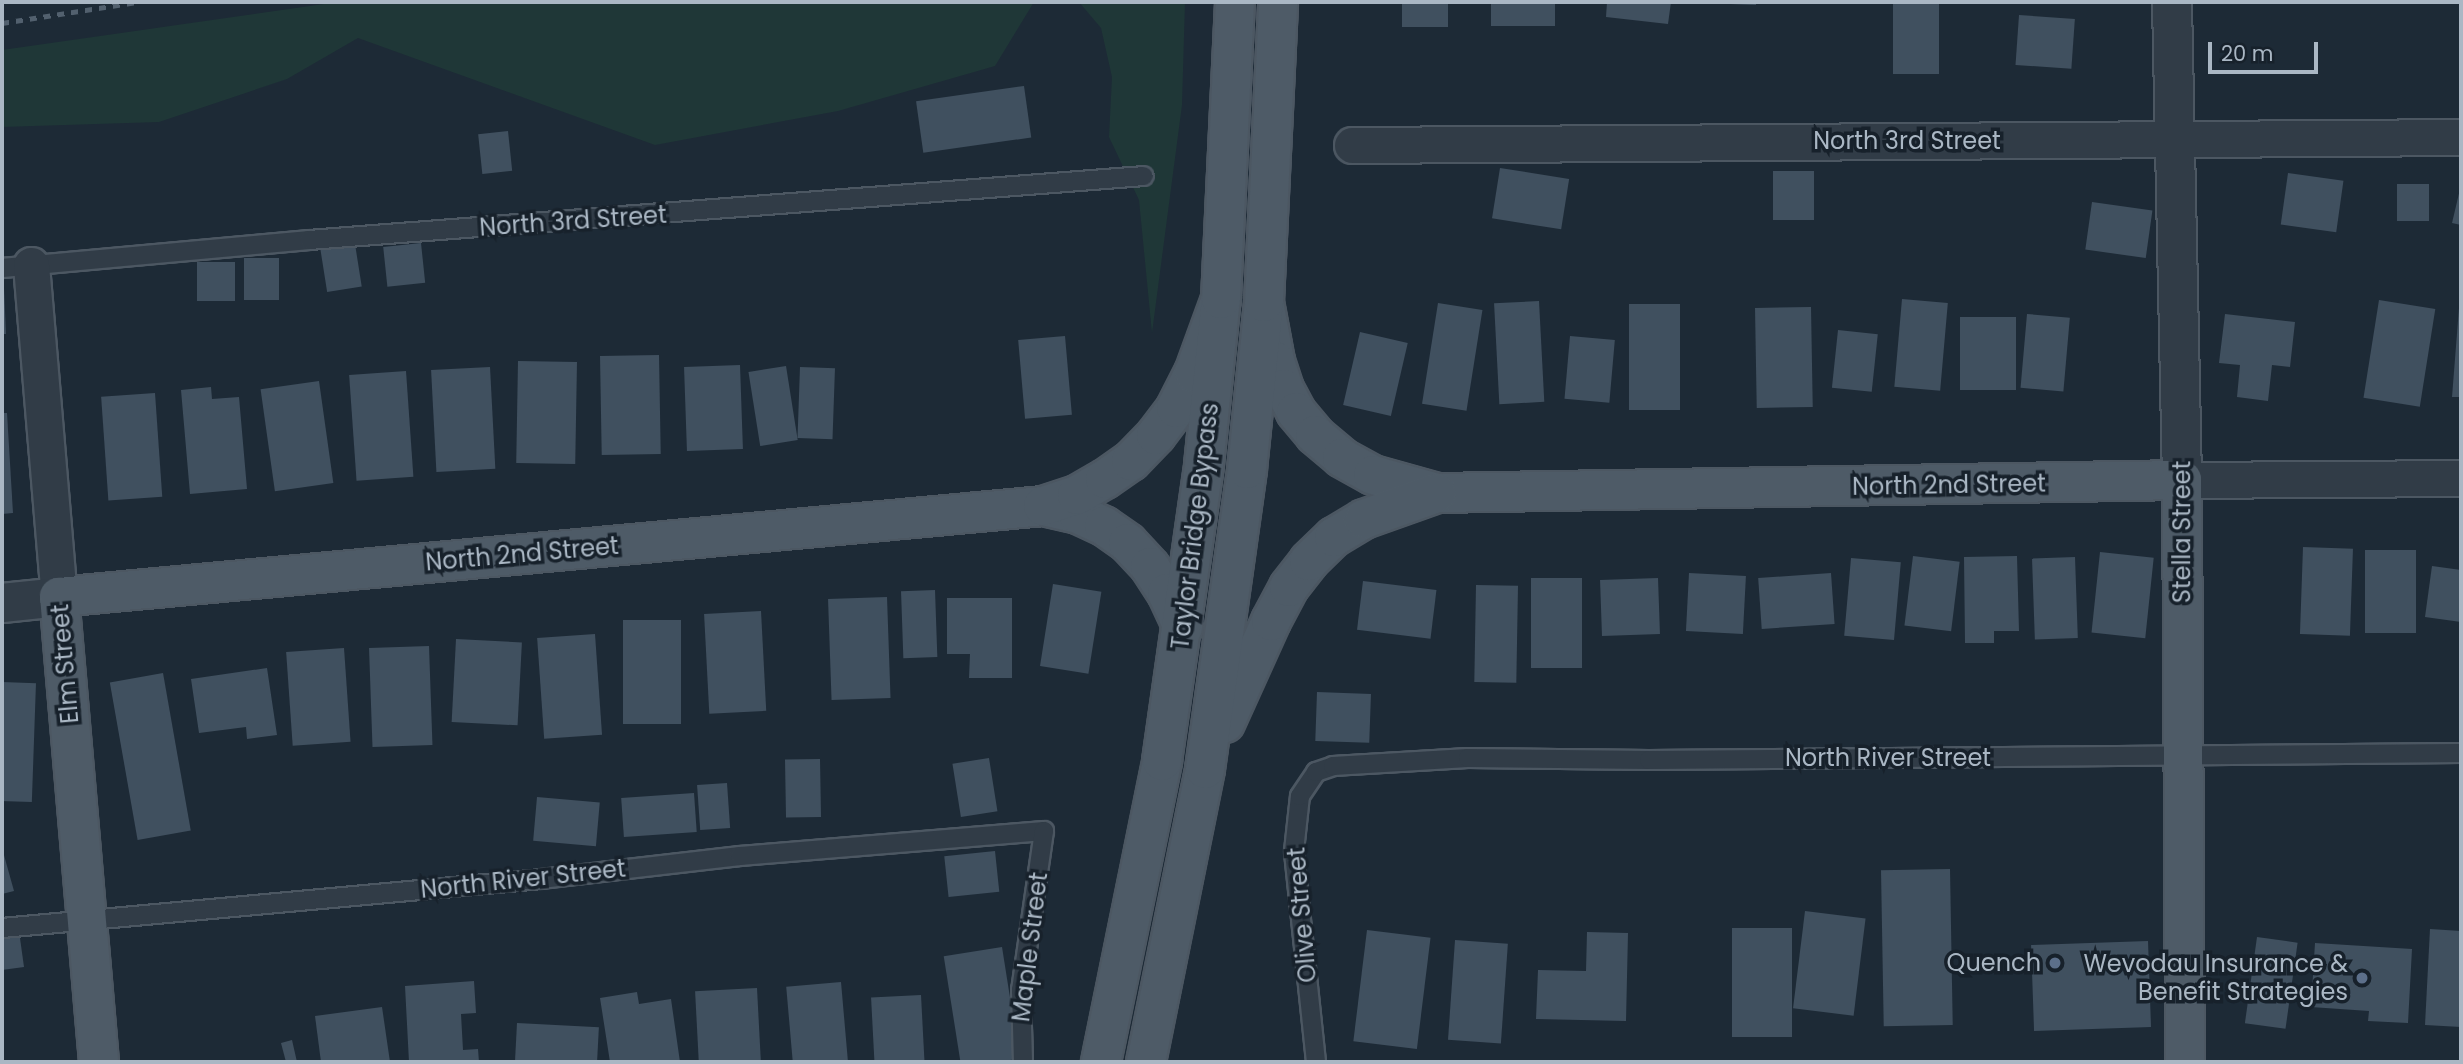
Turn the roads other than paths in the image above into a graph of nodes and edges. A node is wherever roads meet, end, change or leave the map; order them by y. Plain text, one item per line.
1 (1235, 2) edge
2 (1278, 2) edge
3 (2172, 2) edge
4 (2461, 137) edge
5 (2175, 139) junction
6 (1352, 145) dead end
7 (1143, 176) dead end
8 (17, 266) edge
9 (1221, 299) junction
10 (1264, 302) junction
11 (2461, 478) edge
12 (2182, 480) junction
13 (1437, 494) junction
14 (1043, 506) junction
15 (59, 597) junction
16 (2, 603) edge
17 (1183, 627) junction
18 (2461, 753) edge
19 (2184, 755) junction
20 (1205, 769) junction
21 (1315, 772) joint
22 (1044, 831) joint
23 (87, 920) junction
24 (2, 928) edge
25 (1148, 1051) edge
26 (1103, 1053) edge
27 (99, 1062) edge
28 (1023, 1062) edge
29 (1316, 1062) edge
30 (2185, 1062) edge

1 - 9 main road, Taylor Bridge Bypass
2 - 10 main road, Taylor Bridge Bypass
3 - 5 street, Stella Street
4 - 5 street, North 3rd Street
5 - 6 street, North 3rd Street
5 - 12 street, Stella Street
7 - 8 lane, North 3rd Street
8 - 15 street, Elm Street
9 - 14 main road
9 - 17 main road, Taylor Bridge Bypass
10 - 13 main road
10 - 20 main road, Taylor Bridge Bypass
11 - 12 street, North 2nd Street
12 - 13 main road, North 2nd Street
12 - 19 main road, Stella Street
13 - 20 main road
14 - 15 main road, North 2nd Street
14 - 17 main road
15 - 16 street, North 2nd Street
15 - 23 main road, Elm Street
17 - 26 main road, Taylor Bridge Bypass
18 - 19 lane, North River Street
19 - 21 lane, North River Street
19 - 30 main road, Stella Street
20 - 25 main road, Taylor Bridge Bypass
21 - 29 lane, Olive Street
22 - 23 lane, North River Street
22 - 28 lane, Maple Street
23 - 24 lane, North River Street
23 - 27 main road, Elm Street

